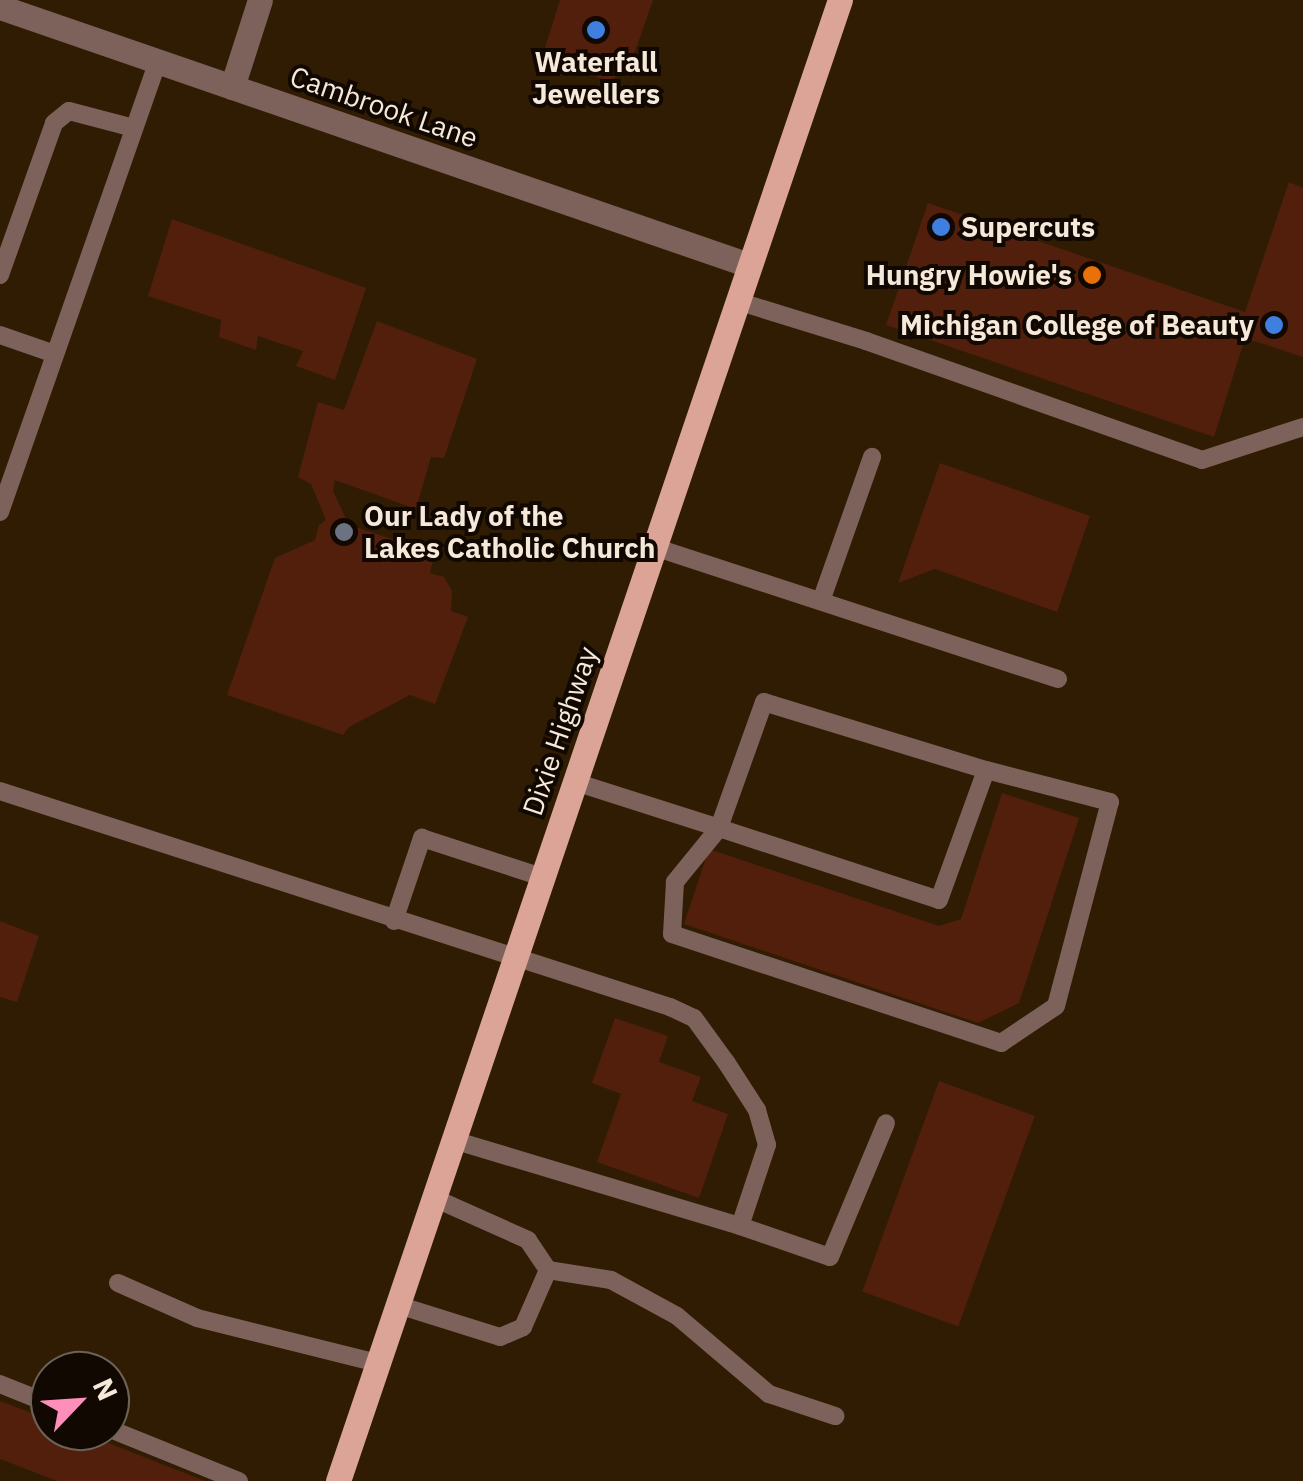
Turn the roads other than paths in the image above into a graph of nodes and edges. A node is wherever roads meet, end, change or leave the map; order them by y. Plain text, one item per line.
1 (260, 0) edge
2 (840, 0) edge
3 (0, 7) edge
4 (158, 62) junction
5 (232, 86) junction
6 (134, 128) junction
7 (749, 265) junction
8 (0, 275) edge
9 (737, 302) junction
10 (0, 335) edge
11 (55, 354) junction
12 (1303, 427) edge
13 (872, 457) dead end
14 (0, 512) edge
15 (654, 547) junction
16 (821, 601) junction
17 (1058, 679) dead end
18 (986, 770) junction
19 (574, 782) junction
20 (0, 791) edge
21 (718, 828) junction
22 (542, 877) junction
23 (394, 920) junction
24 (515, 957) junction
25 (886, 1123) dead end
26 (454, 1140) junction
27 (434, 1198) junction
28 (740, 1226) junction
29 (548, 1270) junction
30 (118, 1283) dead end
31 (398, 1305) junction
32 (378, 1363) junction
33 (0, 1384) edge
34 (30, 1396) edge
35 (835, 1416) dead end
36 (130, 1437) edge
37 (239, 1481) edge
38 (338, 1481) edge

1 - 5 street
2 - 7 main road, Dixie Highway
3 - 4 street, Cambrook Lane
4 - 5 street, Cambrook Lane
4 - 6 lane
5 - 7 street, Cambrook Lane
6 - 8 lane
6 - 11 lane
7 - 9 main road, Dixie Highway
9 - 12 lane
9 - 15 main road, Dixie Highway
10 - 11 lane
11 - 14 lane
13 - 16 lane
15 - 16 lane
15 - 19 main road, Dixie Highway
16 - 17 lane
18 - 21 lane
18 - 21 lane
18 - 21 lane
19 - 21 lane
19 - 22 main road, Dixie Highway
20 - 23 lane
22 - 23 lane
22 - 24 main road, Dixie Highway
23 - 24 lane
24 - 26 main road, Dixie Highway
24 - 28 lane
25 - 28 lane
26 - 27 main road, Dixie Highway
26 - 28 lane
27 - 29 lane
27 - 31 main road, Dixie Highway
29 - 31 lane
29 - 35 lane
30 - 32 lane
31 - 32 main road, Dixie Highway
32 - 38 main road, Dixie Highway
33 - 34 lane
36 - 37 lane

